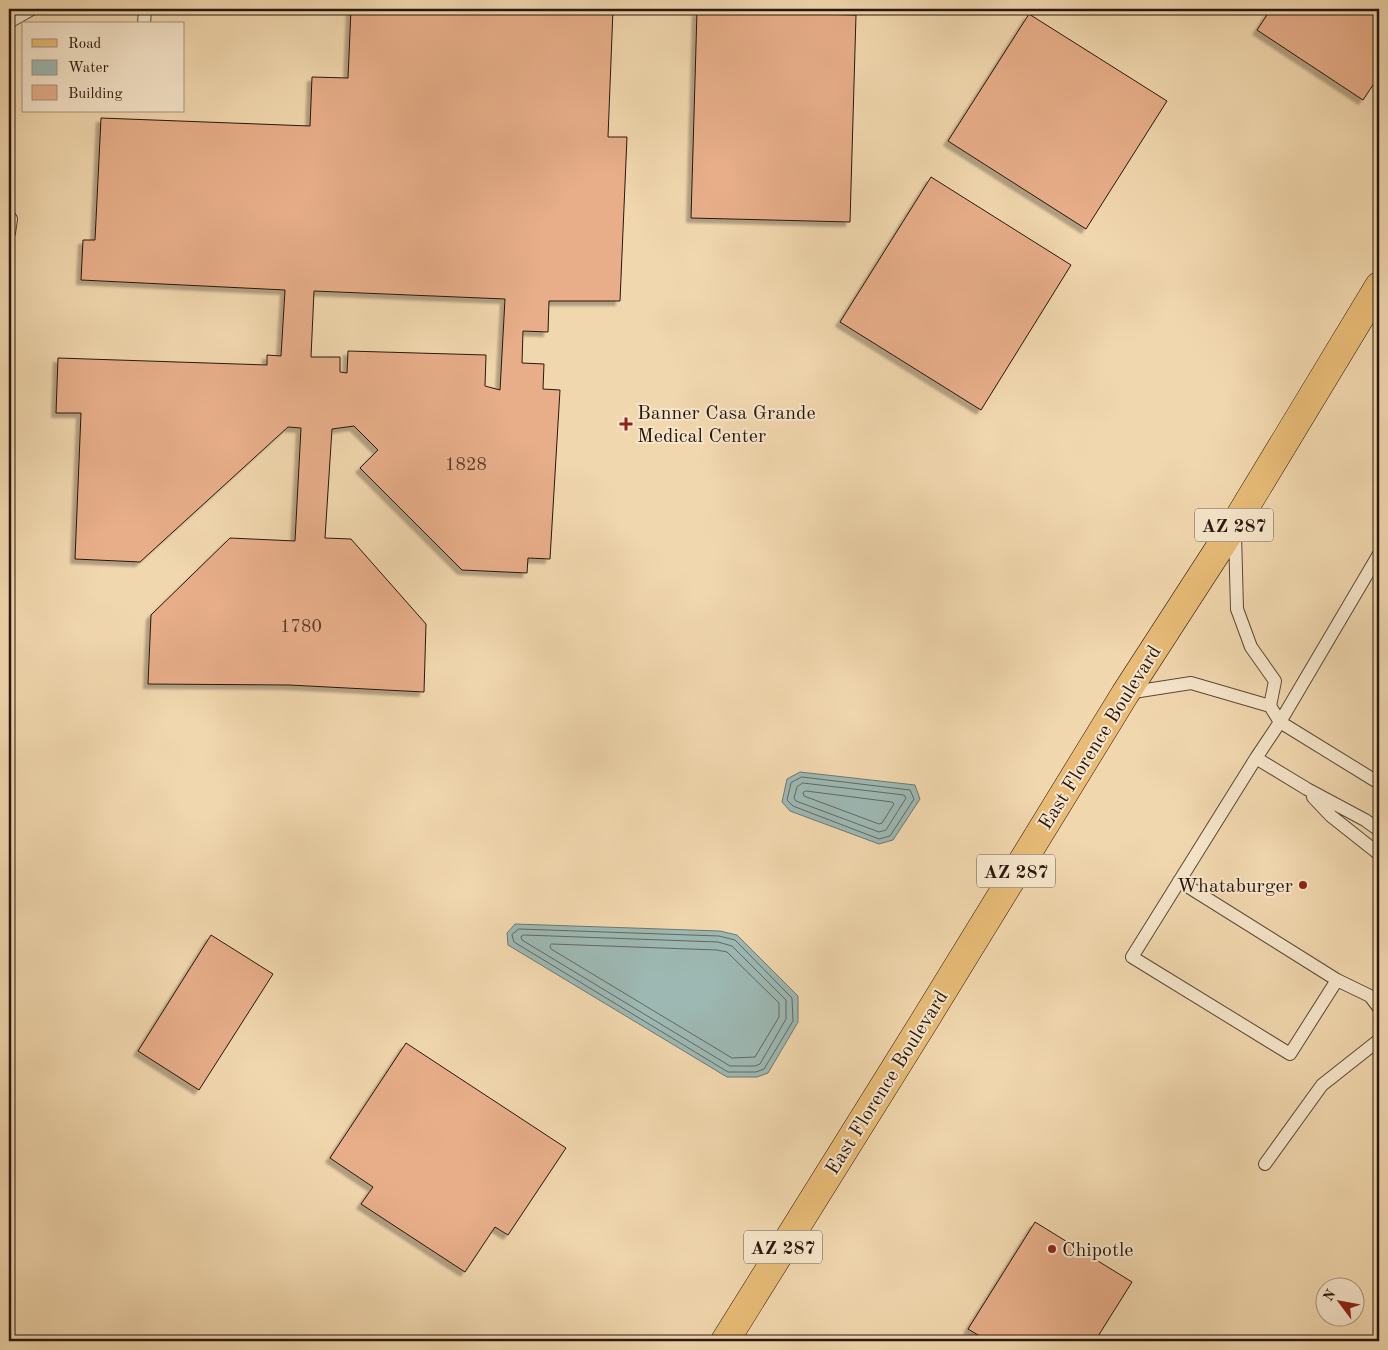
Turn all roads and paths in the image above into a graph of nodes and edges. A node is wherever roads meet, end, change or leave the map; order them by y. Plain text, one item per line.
1 (32, 9) edge
2 (145, 9) edge
3 (9, 22) edge
4 (144, 22) edge
5 (9, 216) edge
6 (9, 233) edge
7 (1379, 286) edge
8 (1235, 524) junction
9 (1379, 554) edge
10 (1125, 694) junction
11 (1270, 706) junction
12 (1280, 722) junction
13 (1256, 758) junction
14 (1379, 783) edge
15 (1307, 789) junction
16 (1379, 830) edge
17 (1379, 854) edge
18 (1180, 881) junction
19 (1337, 980) junction
20 (1375, 992) edge
21 (1379, 1008) edge
22 (1379, 1040) edge
23 (1265, 1164) dead end
24 (725, 1341) edge

1 - 3 lane
2 - 4 lane
5 - 6 lane
7 - 8 main road, East Florence Boulevard / AZ 287
8 - 10 main road, East Florence Boulevard / AZ 287
8 - 11 lane
9 - 12 lane
10 - 11 lane
10 - 24 main road, East Florence Boulevard / AZ 287
11 - 12 lane
12 - 13 lane
12 - 14 lane
13 - 15 lane
13 - 18 lane
15 - 16 lane
15 - 17 lane
18 - 19 lane
18 - 19 lane
19 - 20 lane
20 - 21 lane
22 - 23 lane

